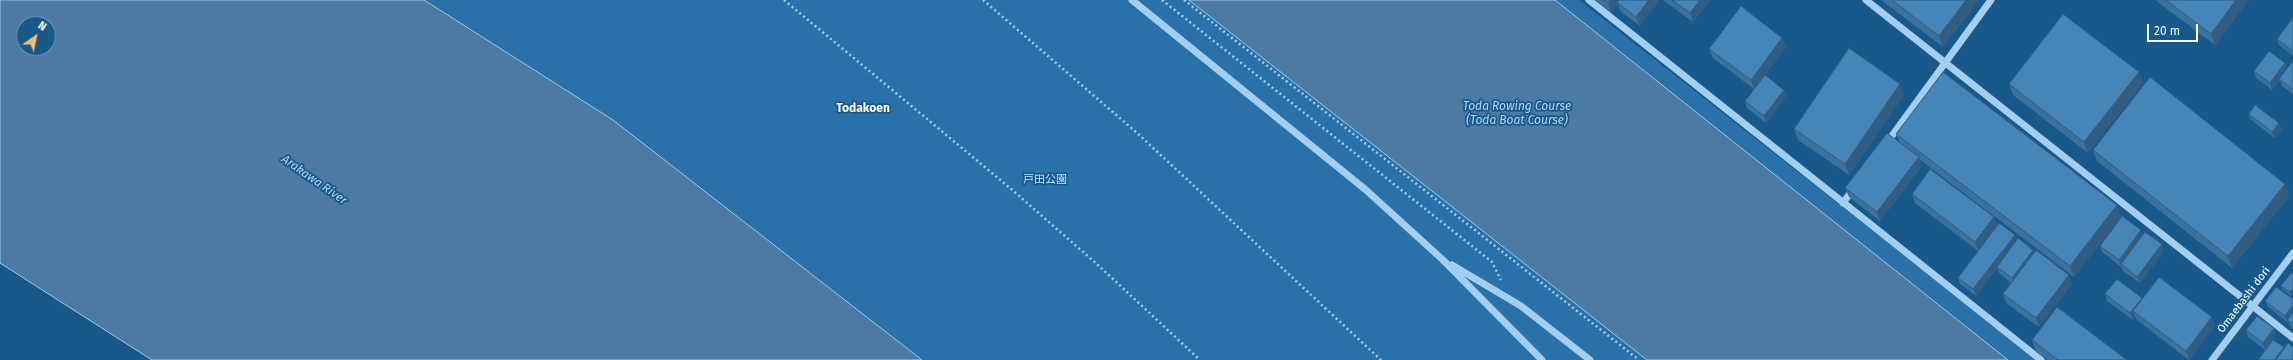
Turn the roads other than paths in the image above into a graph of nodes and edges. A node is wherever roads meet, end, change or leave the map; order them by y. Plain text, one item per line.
1 (1132, 0) edge
2 (1589, 0) edge
3 (1866, 0) edge
4 (1991, 0) edge
5 (1944, 64) junction
6 (1880, 152) edge
7 (1857, 184) edge
8 (1843, 203) junction
9 (2293, 253) edge
10 (1443, 260) junction
11 (2253, 307) junction
12 (2293, 338) edge
13 (1542, 360) edge
14 (1590, 360) edge
15 (2041, 360) edge
16 (2212, 360) edge

1 - 10 street
2 - 8 street
3 - 5 street
4 - 5 street
5 - 6 street
5 - 11 street
7 - 8 street
8 - 15 street
9 - 11 street, Omaebashi dori
10 - 13 street
10 - 14 street
11 - 12 street
11 - 16 street, Omaebashi dori

